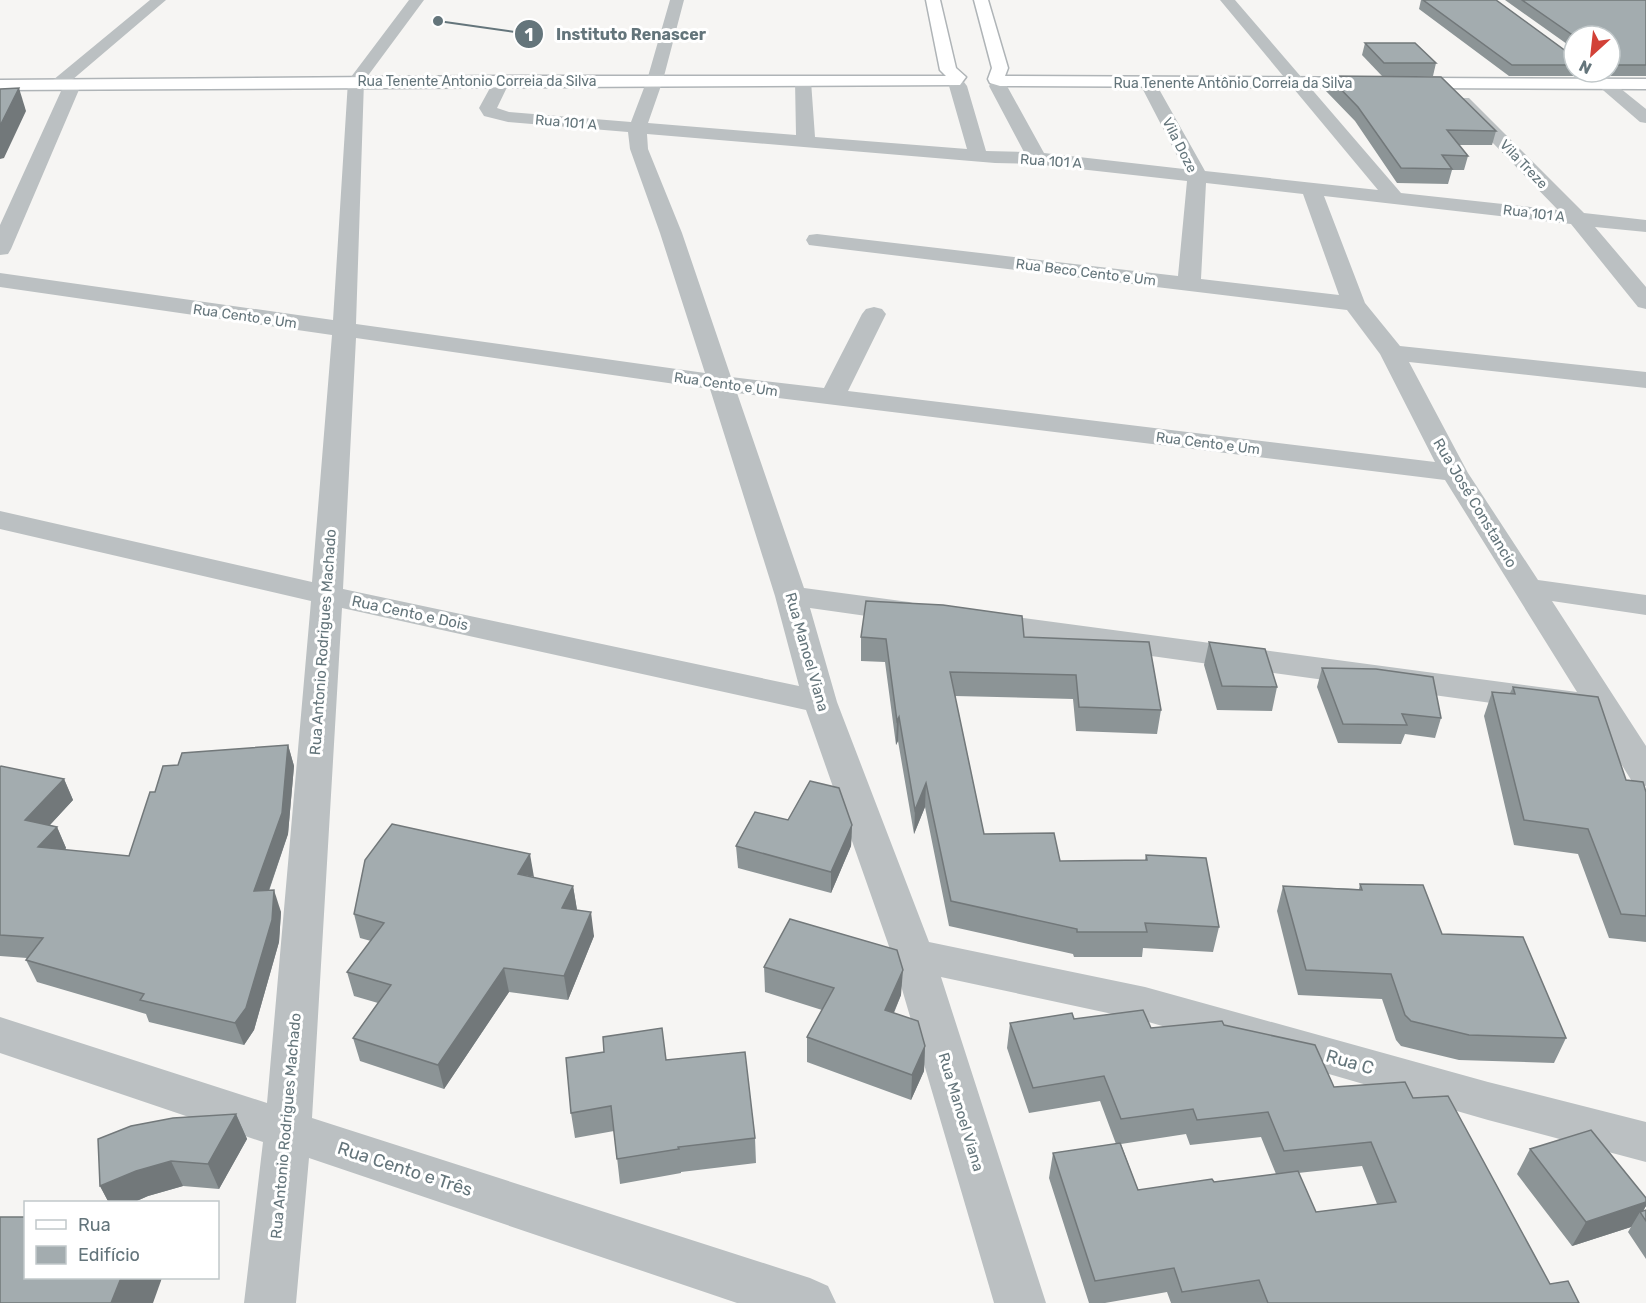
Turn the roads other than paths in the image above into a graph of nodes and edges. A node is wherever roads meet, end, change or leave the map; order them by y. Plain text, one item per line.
1 (159, 0) edge
2 (417, 0) edge
3 (677, 0) edge
4 (933, 0) edge
5 (981, 0) edge
6 (1227, 0) edge
7 (356, 81) junction
8 (502, 81) junction
9 (655, 81) junction
10 (803, 81) junction
11 (957, 82) junction
12 (998, 82) junction
13 (1147, 82) junction
14 (1297, 83) junction
15 (1446, 84) junction
16 (1562, 84) edge
17 (1606, 84) edge
18 (1622, 84) edge
19 (1646, 84) edge
20 (0, 85) edge
21 (64, 85) junction
22 (1646, 118) edge
23 (637, 129) junction
24 (806, 141) junction
25 (978, 154) junction
26 (1034, 158) junction
27 (1197, 175) junction
28 (1311, 188) junction
29 (1394, 197) junction
30 (1577, 218) junction
31 (1646, 226) edge
32 (817, 240) dead end
33 (0, 249) edge
34 (0, 280) edge
35 (1189, 285) junction
36 (1646, 302) edge
37 (1354, 304) junction
38 (874, 314) dead end
39 (344, 331) junction
40 (1392, 353) junction
41 (1646, 380) edge
42 (720, 383) junction
43 (832, 398) junction
44 (1454, 473) junction
45 (0, 520) edge
46 (1527, 588) junction
47 (327, 595) junction
48 (791, 596) junction
49 (1646, 605) edge
50 (820, 702) junction
51 (1603, 707) junction
52 (1646, 774) edge
53 (913, 955) junction
54 (0, 1035) edge
55 (288, 1130) junction
56 (1646, 1142) edge
57 (270, 1303) edge
58 (810, 1303) edge
59 (1020, 1303) edge

1 - 21 street
2 - 7 street
3 - 9 street
4 - 11 main road
5 - 12 main road
6 - 14 street
7 - 8 main road, Rua Tenente Antonio Correia da Silva
7 - 21 main road, Rua Tenente Antonio Correia da Silva
7 - 39 street, Rua Antonio Rodrigues Machado
8 - 9 main road, Rua Tenente Antonio Correia da Silva
8 - 23 street, Rua 101 A
9 - 10 main road, Rua Tenente Antonio Correia da Silva
9 - 23 street
10 - 11 main road, Rua Tenente Antonio Correia da Silva
10 - 24 street
11 - 12 main road, Rua Tenente Antônio Correia da Silva
11 - 25 street
12 - 13 main road, Rua Tenente Antônio Correia da Silva
12 - 26 street
13 - 14 main road, Rua Tenente Antônio Correia da Silva
13 - 27 street, Vila Doze
14 - 15 main road, Rua Tenente Antônio Correia da Silva
14 - 29 street
15 - 16 main road, Rua Tenente Antônio Correia da Silva
15 - 30 street, Vila Treze
17 - 22 street
18 - 19 main road, Rua Tenente Antônio Correia da Silva
20 - 21 main road, Rua Tenente Antonio Correia da Silva
21 - 33 street
23 - 24 street, Rua 101 A
23 - 42 street, Rua Manoel Viana
24 - 25 street, Rua 101 A
25 - 26 street, Rua 101 A
26 - 27 street, Rua 101 A
27 - 28 street, Rua 101 A
27 - 35 street, Vila Doze
28 - 29 street, Rua 101 A
28 - 37 street, Rua José Constancio
29 - 30 street, Rua 101 A
30 - 31 street, Rua 101 A
30 - 36 street, Vila Treze
32 - 35 street, Rua Beco Cento e Um
34 - 39 street, Rua Cento e Um
35 - 37 street, Rua Beco Cento e Um
37 - 40 street, Rua José Constancio
38 - 43 street
39 - 42 street, Rua Cento e Um
39 - 47 street, Rua Antonio Rodrigues Machado
40 - 41 street
40 - 44 street, Rua José Constancio
42 - 43 street, Rua Cento e Um
42 - 48 street, Rua Manoel Viana
43 - 44 street, Rua Cento e Um
44 - 46 street, Rua José Constancio
45 - 47 street, Rua Cento e Dois
46 - 49 street
46 - 51 street, Rua José Constancio
47 - 50 street, Rua Cento e Dois
47 - 55 street, Rua Antonio Rodrigues Machado
48 - 50 street, Rua Manoel Viana
48 - 51 street
50 - 53 street, Rua Manoel Viana
51 - 52 street, Rua José Constancio
53 - 56 street, Rua C
53 - 59 street, Rua Manoel Viana
54 - 55 street, Rua Cento e Três
55 - 57 street, Rua Antonio Rodrigues Machado
55 - 58 street, Rua Cento e Três

